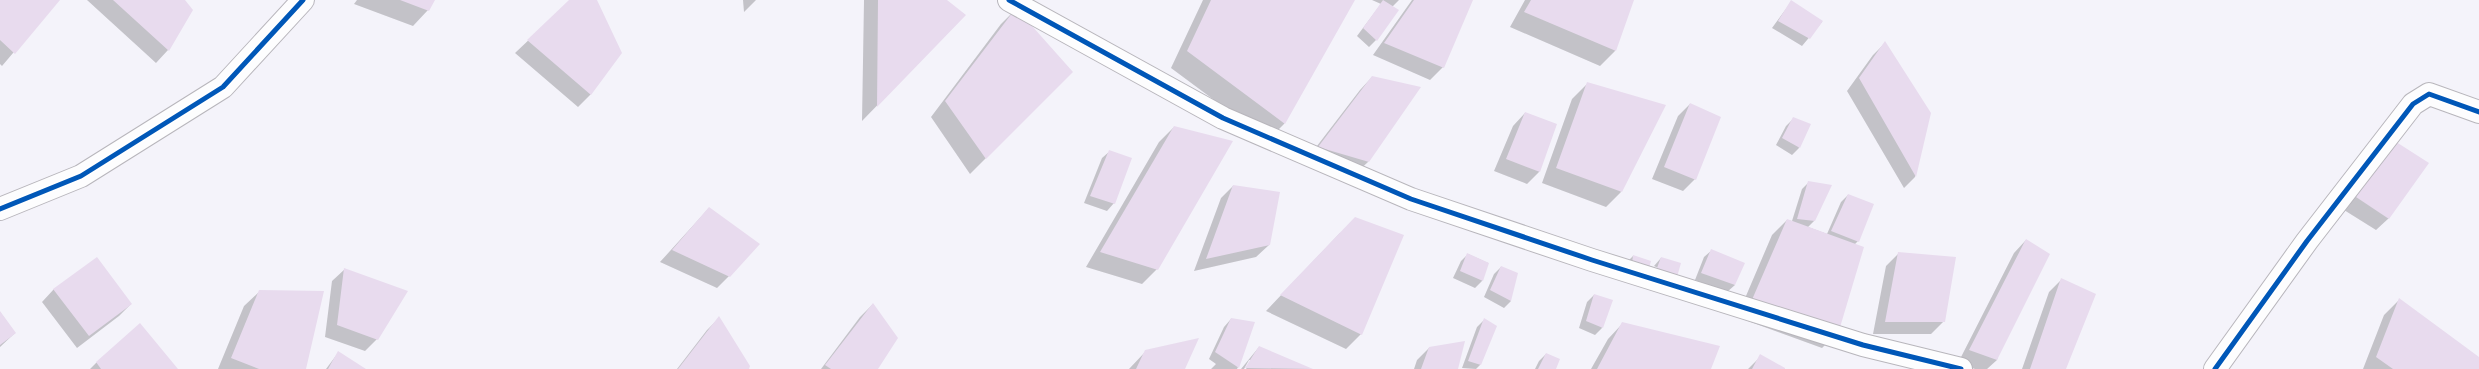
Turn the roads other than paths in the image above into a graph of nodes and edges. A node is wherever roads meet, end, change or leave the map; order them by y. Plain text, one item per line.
1 (303, 0) edge
2 (1009, 0) edge
3 (2479, 112) edge
4 (0, 209) edge
5 (1961, 369) edge
6 (2215, 369) edge

1 - 4 street
2 - 5 street
3 - 6 street

